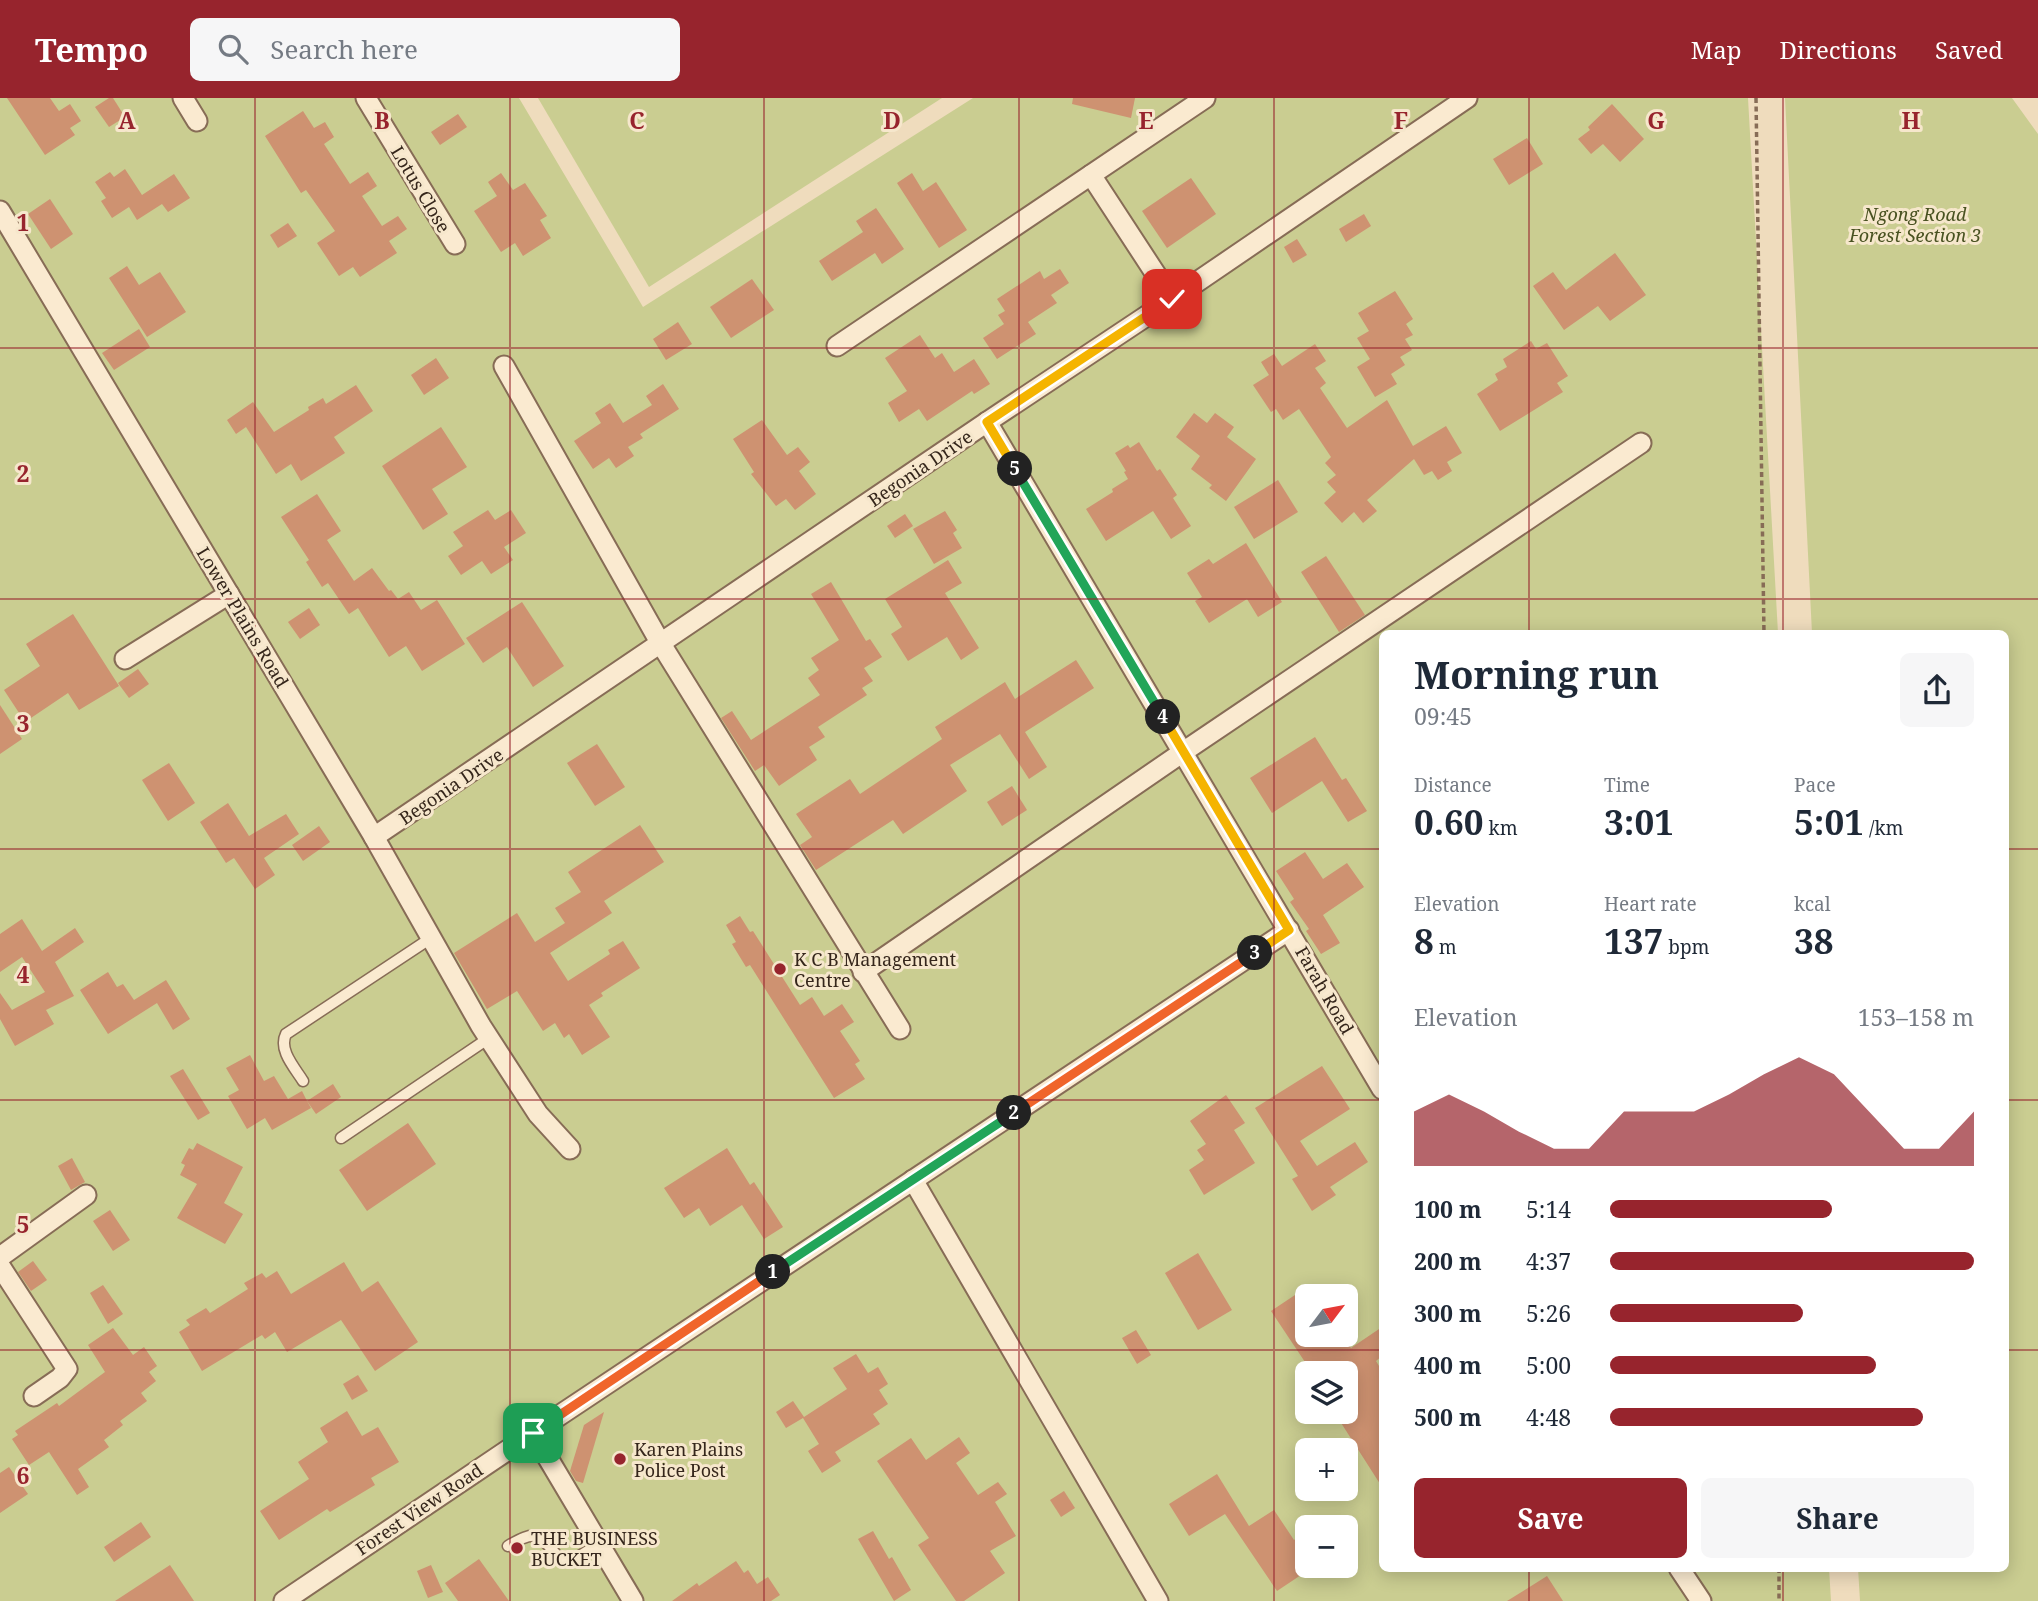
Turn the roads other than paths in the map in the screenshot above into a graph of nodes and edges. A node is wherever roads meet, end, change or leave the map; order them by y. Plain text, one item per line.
1 (183, 98) edge
2 (366, 98) edge
3 (1205, 98) edge
4 (1467, 98) edge
5 (197, 121) dead end
6 (1091, 175) junction
7 (0, 211) edge
8 (455, 244) dead end
9 (1172, 299) junction
10 (837, 346) dead end
11 (504, 366) dead end
12 (987, 422) junction
13 (1641, 443) dead end
14 (229, 594) junction
15 (661, 645) junction
16 (125, 659) dead end
17 (1184, 752) junction
18 (374, 837) junction
19 (1289, 930) junction
20 (431, 938) junction
21 (863, 972) junction
22 (900, 1029) dead end
23 (485, 1032) junction
24 (303, 1081) dead end
25 (1379, 1084) edge
26 (341, 1138) dead end
27 (570, 1149) dead end
28 (913, 1180) junction
29 (86, 1195) dead end
30 (0, 1257) edge
31 (0, 1266) edge
32 (34, 1396) dead end
33 (533, 1433) junction
34 (599, 1544) junction
35 (508, 1546) dead end
36 (1682, 1572) edge
37 (284, 1601) edge
38 (633, 1601) edge
39 (1158, 1601) edge
40 (1701, 1601) edge

1 - 5 street
2 - 8 street, Lotus Close
3 - 6 street
4 - 9 street, Begonia Drive
6 - 9 street
6 - 10 street
7 - 14 street, Lower Plains Road
9 - 12 street, Begonia Drive
11 - 15 street
12 - 15 street, Begonia Drive
12 - 17 street, Farah Road
13 - 17 street
14 - 16 street
14 - 18 street, Lower Plains Road
15 - 18 street, Begonia Drive
15 - 21 street
17 - 19 street, Farah Road
17 - 21 street
18 - 20 street, Lower Plains Road
19 - 25 street, Farah Road
19 - 28 street, Forest View Road
20 - 23 street, Lower Plains Road
20 - 24 lane
21 - 22 street
23 - 26 lane
23 - 27 street, Lower Plains Road
28 - 33 street, Forest View Road
28 - 39 street
29 - 30 street
31 - 32 street
33 - 34 street
33 - 37 street, Forest View Road
34 - 35 lane
34 - 38 street
36 - 40 street

